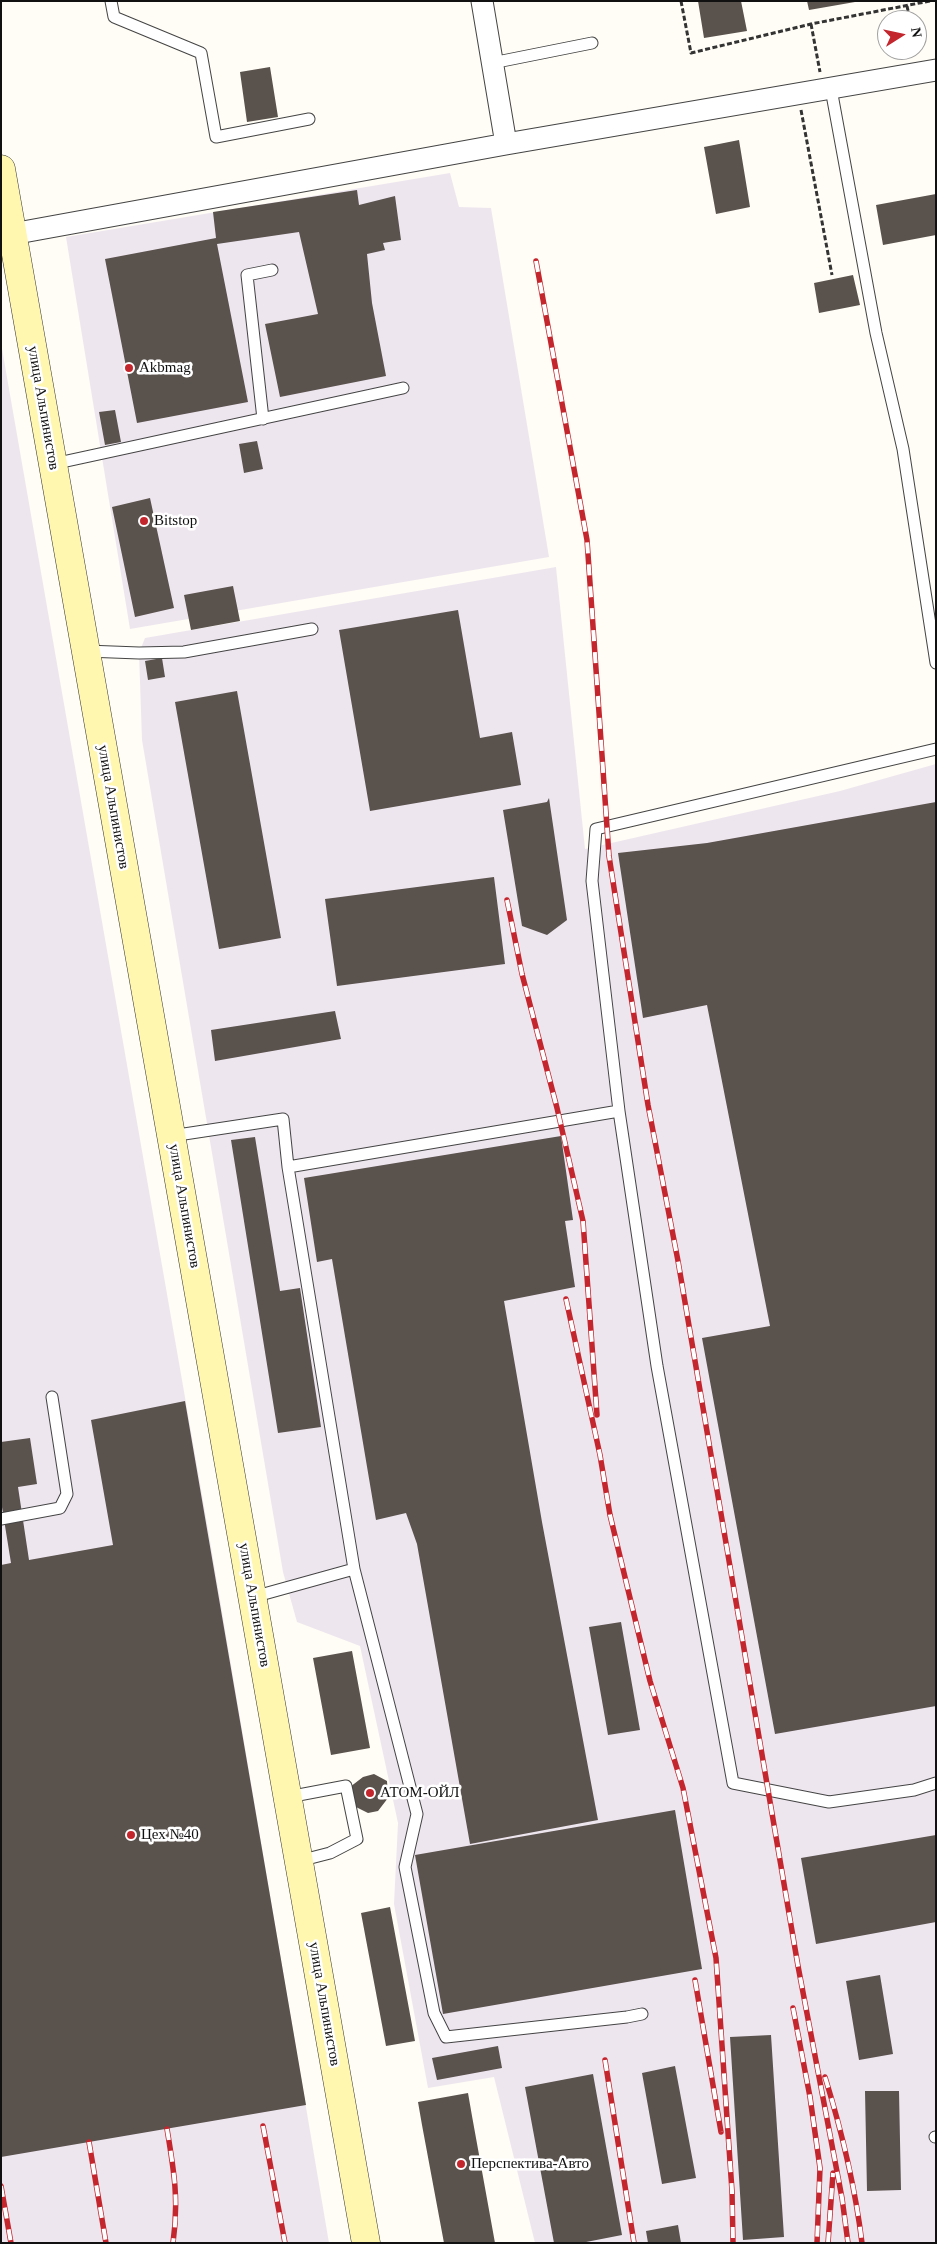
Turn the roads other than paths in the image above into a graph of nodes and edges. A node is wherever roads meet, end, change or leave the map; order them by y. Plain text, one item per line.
1 (111, 1) edge
2 (482, 1) edge
3 (592, 43) dead end
4 (492, 63) junction
5 (936, 70) edge
6 (827, 89) junction
7 (309, 119) dead end
8 (506, 144) junction
9 (1, 169) edge
10 (12, 234) junction
11 (272, 270) dead end
12 (402, 388) dead end
13 (263, 419) junction
14 (53, 464) junction
15 (312, 629) dead end
16 (86, 651) junction
17 (936, 663) edge
18 (936, 750) edge
19 (619, 1112) junction
20 (172, 1136) junction
21 (288, 1167) junction
22 (52, 1397) dead end
23 (1, 1519) edge
24 (354, 1569) junction
25 (253, 1598) junction
26 (936, 1783) edge
27 (288, 1797) junction
28 (299, 1861) junction
29 (642, 2014) dead end
30 (366, 2243) edge

1 - 7 lane
2 - 4 street
3 - 4 lane
4 - 8 street
5 - 6 street
6 - 8 street
6 - 17 lane
8 - 10 street
9 - 10 main road, улица Альпинистов
10 - 14 main road, улица Альпинистов
11 - 13 lane
12 - 13 lane
13 - 14 lane
14 - 16 main road, улица Альпинистов
15 - 16 lane
16 - 20 main road, улица Альпинистов
18 - 19 lane
19 - 21 lane
19 - 26 lane
20 - 21 lane
20 - 25 main road, улица Альпинистов
21 - 24 lane
22 - 23 lane
24 - 25 lane
24 - 29 lane
25 - 27 main road, улица Альпинистов
27 - 28 main road, улица Альпинистов
27 - 28 lane
28 - 30 main road, улица Альпинистов

